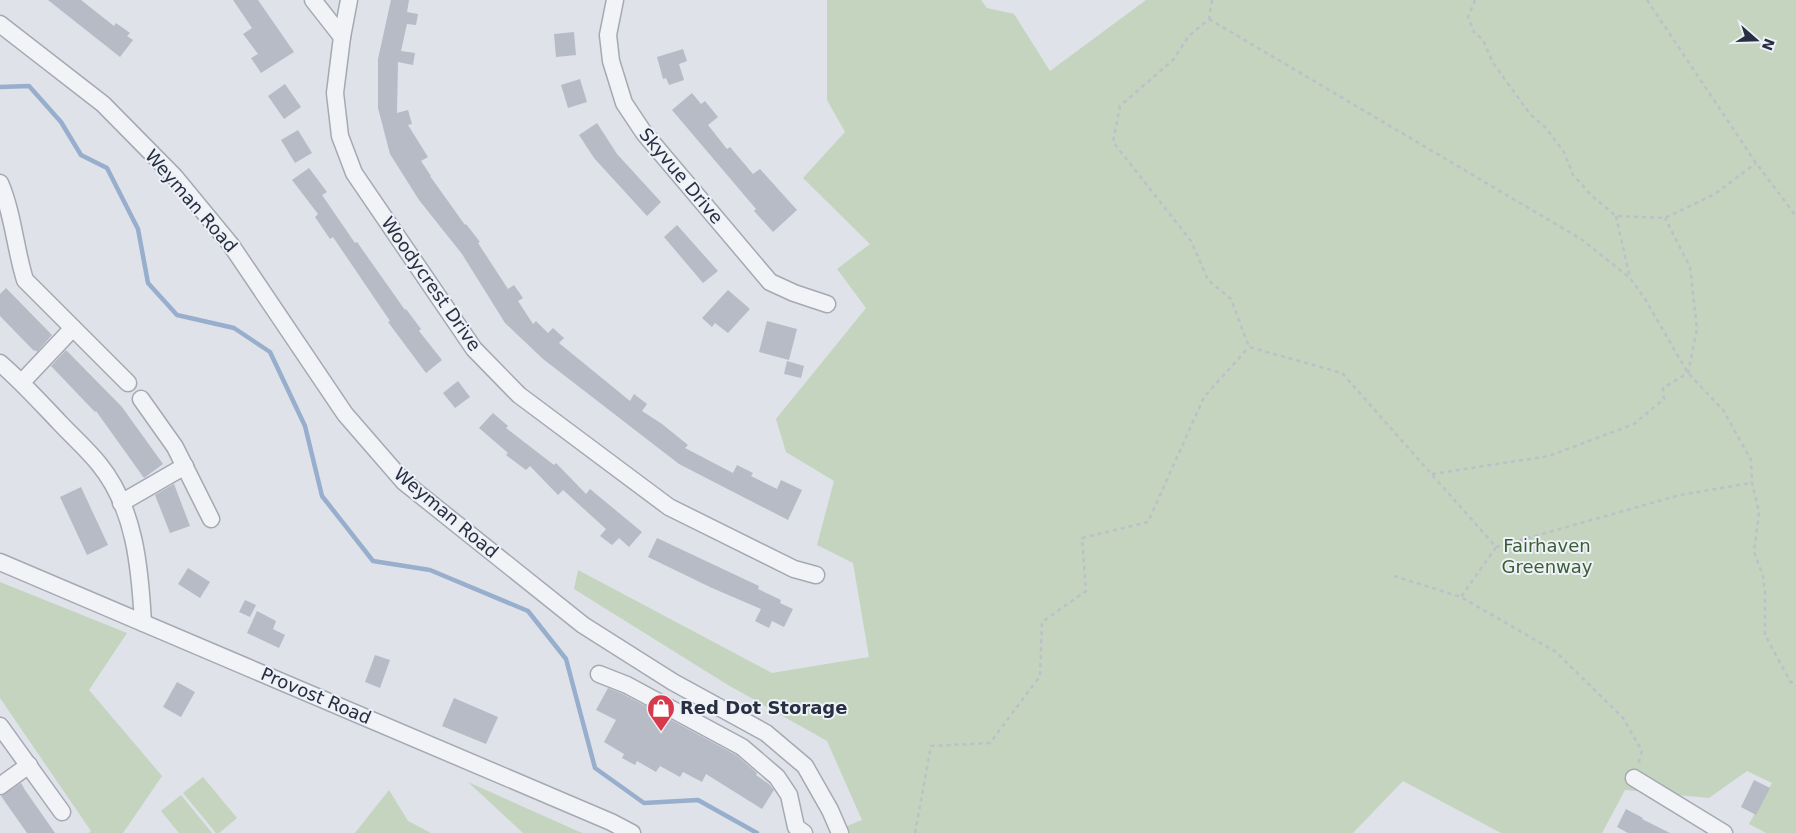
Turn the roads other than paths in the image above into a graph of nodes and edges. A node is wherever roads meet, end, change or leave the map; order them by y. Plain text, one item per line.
1 (313, 0) edge
2 (348, 0) edge
3 (615, 0) edge
4 (0, 24) edge
5 (342, 37) junction
6 (0, 183) edge
7 (827, 304) dead end
8 (73, 328) junction
9 (0, 363) edge
10 (22, 382) junction
11 (128, 383) dead end
12 (141, 399) dead end
13 (185, 466) junction
14 (121, 503) junction
15 (211, 519) dead end
16 (0, 562) edge
17 (816, 575) dead end
18 (143, 622) junction
19 (599, 674) dead end
20 (0, 726) edge
21 (29, 765) junction
22 (1634, 778) road end
23 (0, 786) edge
24 (62, 812) dead end
25 (632, 833) edge
26 (804, 833) edge
27 (840, 833) edge
28 (1724, 833) edge

1 - 5 street
2 - 5 street, Woodycrest Drive
3 - 7 street, Skyvue Drive
4 - 27 street, Weyman Road
5 - 17 street, Woodycrest Drive
6 - 8 street
8 - 10 street
8 - 11 street
9 - 10 street
10 - 14 street
12 - 13 street
13 - 14 street
13 - 15 street
14 - 18 street
16 - 18 street, Provost Road
18 - 25 street, Provost Road
19 - 26 street
20 - 21 street
21 - 23 street
21 - 24 street
22 - 28 street

